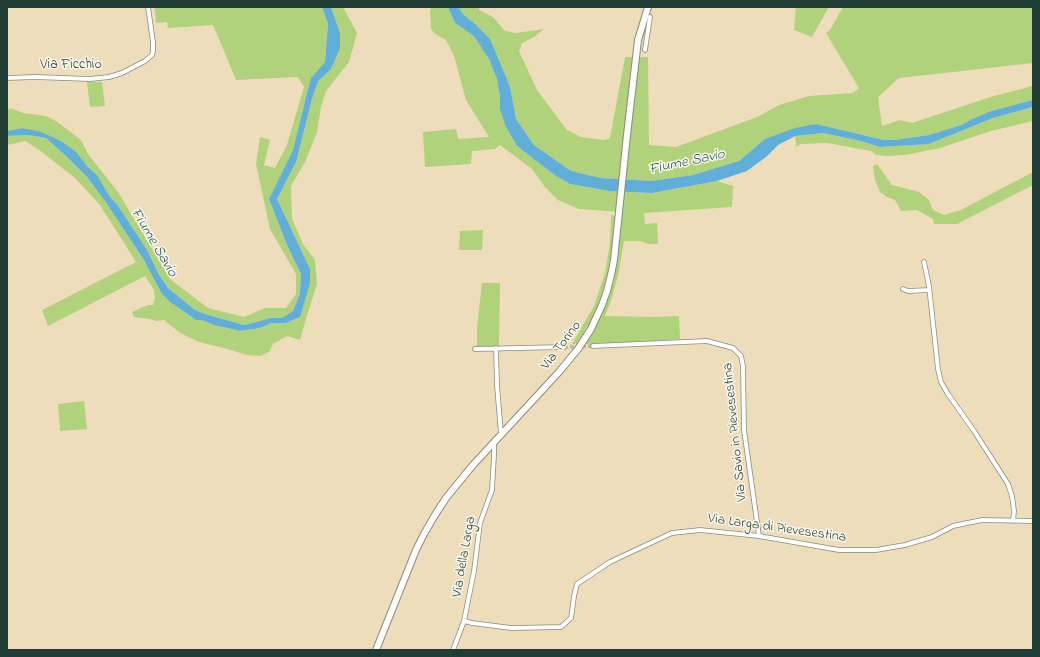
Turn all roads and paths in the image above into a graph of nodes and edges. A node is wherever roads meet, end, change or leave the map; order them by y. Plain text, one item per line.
1 (148, 7) edge
2 (648, 7) edge
3 (650, 17) dead end
4 (643, 24) junction
5 (647, 33) junction
6 (645, 50) dead end
7 (7, 78) edge
8 (924, 262) dead end
9 (903, 288) dead end
10 (930, 290) junction
11 (593, 346) tunnel mouth
12 (564, 347) tunnel mouth
13 (496, 348) junction
14 (475, 349) dead end
15 (501, 434) junction
16 (494, 442) junction
17 (1013, 521) junction
18 (1033, 521) edge
19 (759, 536) junction
20 (464, 621) junction
21 (376, 650) edge
22 (453, 650) edge

1 - 7 street, Via Ficchio
2 - 4 main road, Via Torino
3 - 5 street
4 - 5 street
4 - 15 main road, Via Torino
5 - 6 street
8 - 10 street
9 - 10 street
10 - 17 street
11 - 19 street, Via Savio in Pievesestina
12 - 13 street
13 - 14 street
13 - 15 street
15 - 16 main road, Via Torino
16 - 20 street, Via della Larga
16 - 21 main road, Via Torino
17 - 18 street, Via Larga di Pievesestina
17 - 19 street, Via Larga di Pievesestina
19 - 20 street, Via Larga di Pievesestina
20 - 22 street, Via della Larga

